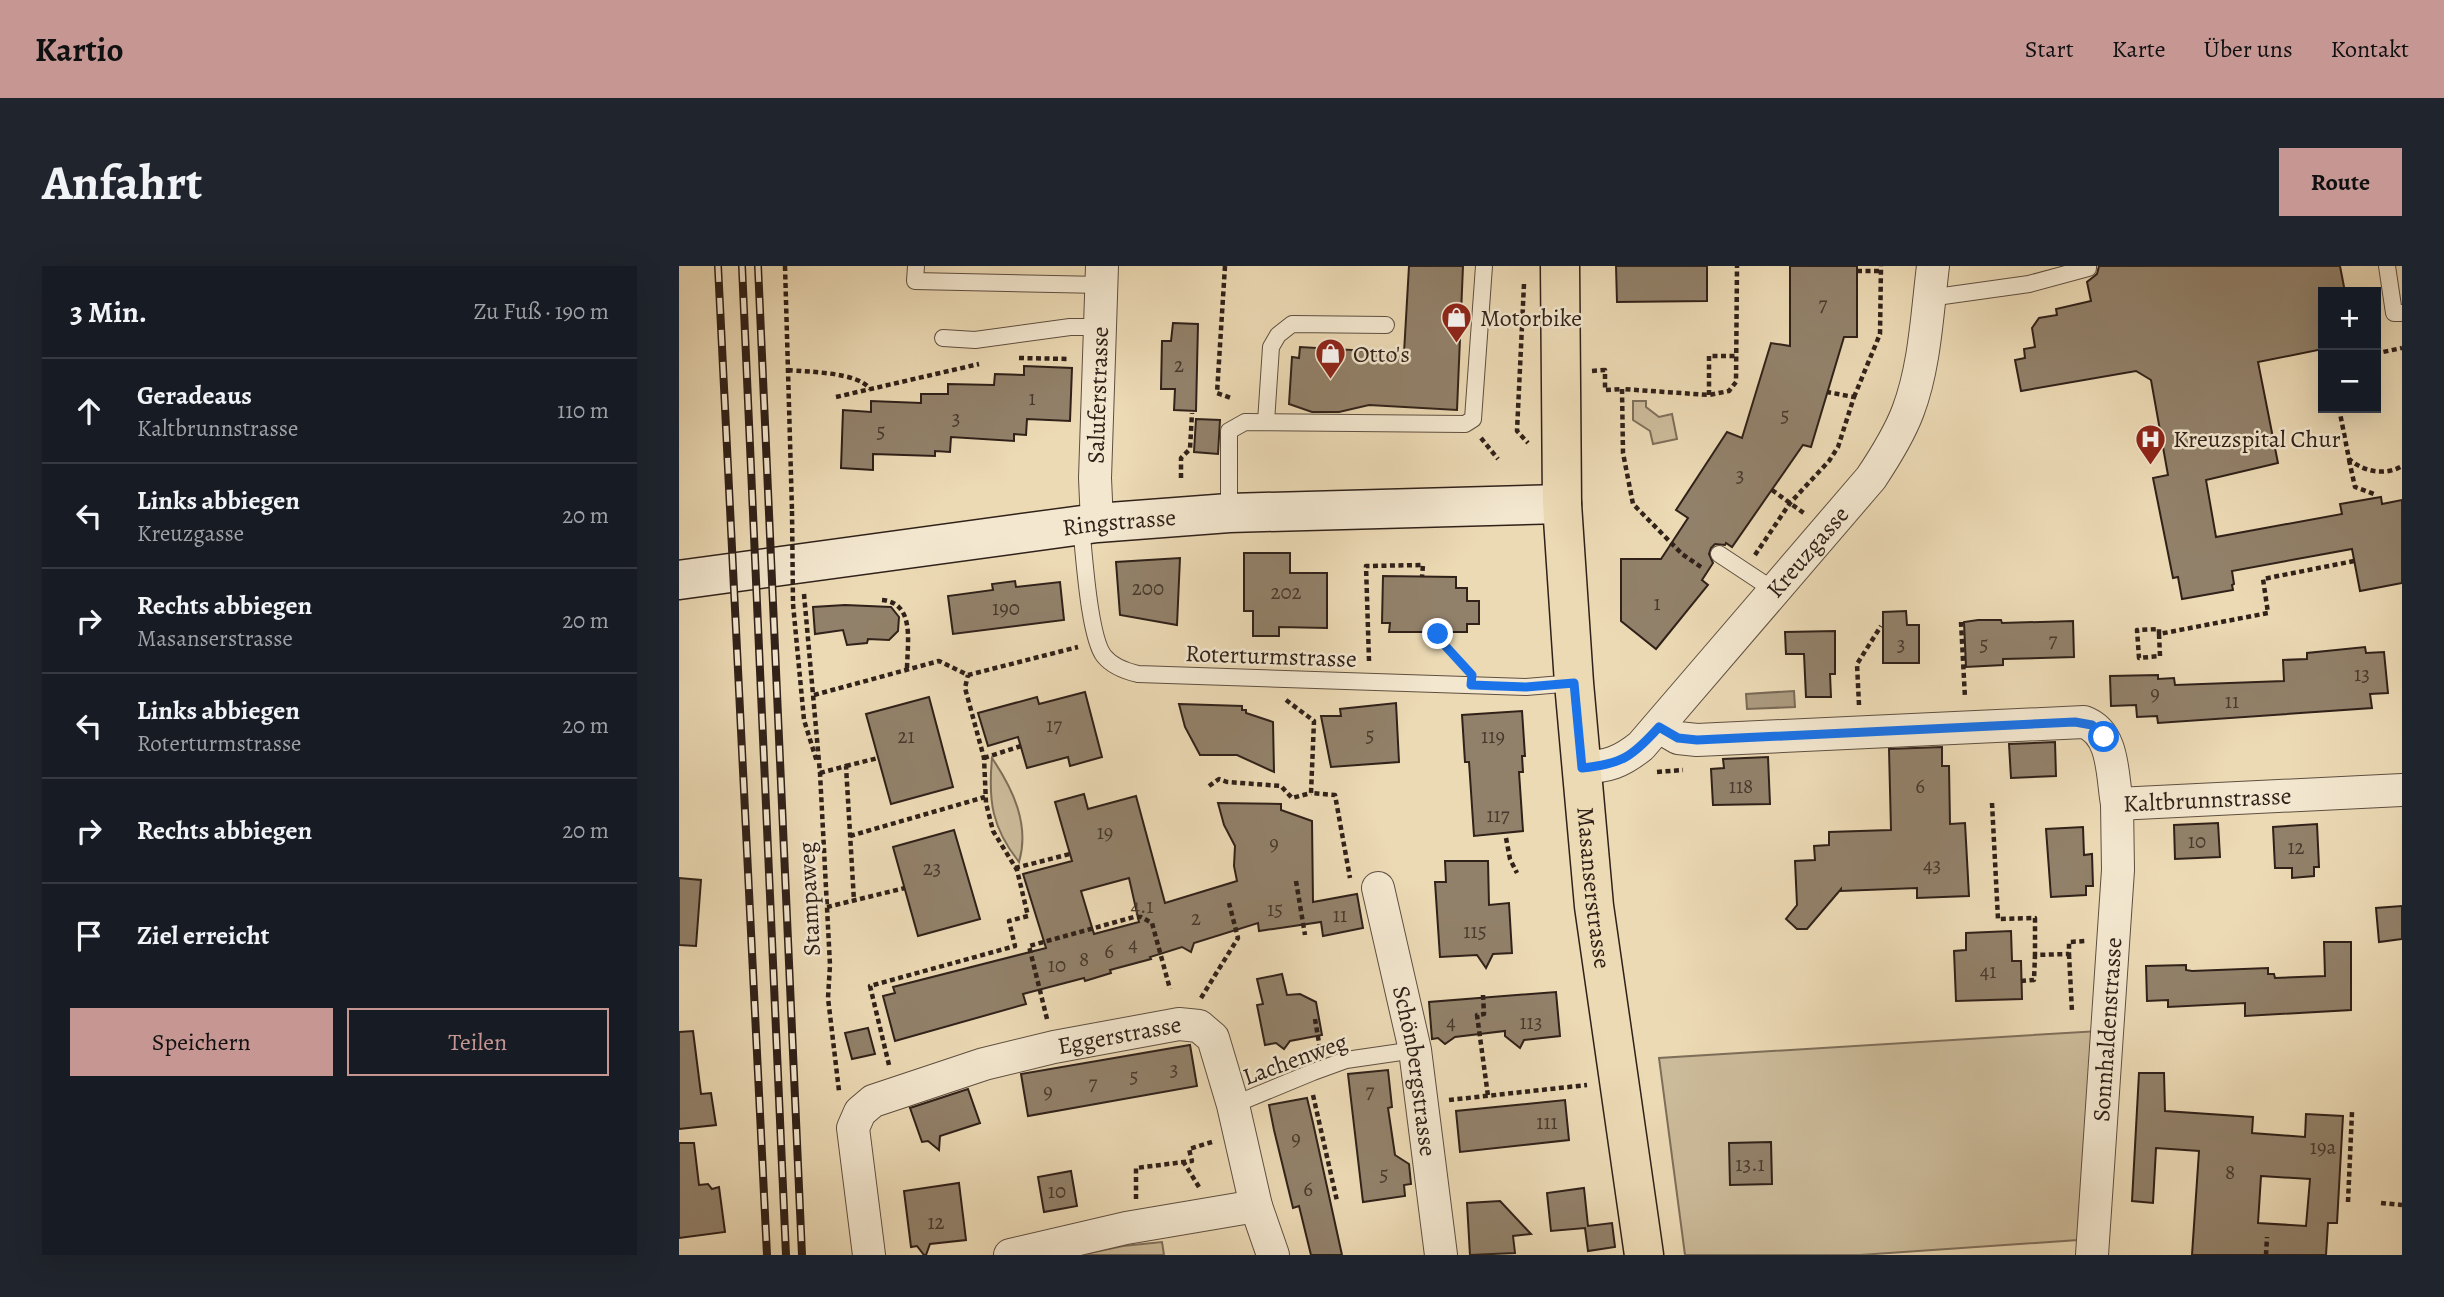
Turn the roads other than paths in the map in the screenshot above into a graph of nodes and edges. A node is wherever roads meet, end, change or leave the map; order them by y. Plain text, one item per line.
1 (916, 266) edge
2 (1484, 266) edge
3 (1560, 266) edge
4 (1933, 266) edge
5 (2088, 266) edge
6 (2387, 266) edge
7 (1102, 275) edge
8 (1929, 298) junction
9 (2402, 313) edge
10 (1386, 325) dead end
11 (1100, 327) junction
12 (943, 338) dead end
13 (1266, 422) junction
14 (1562, 504) junction
15 (1229, 513) junction
16 (1089, 525) junction
17 (1719, 554) dead end
18 (679, 580) edge
19 (1775, 591) junction
20 (1574, 683) junction
21 (1659, 727) junction
22 (1582, 768) junction
23 (2402, 790) edge
24 (2117, 804) junction
25 (1365, 886) road end
26 (1415, 1050) junction
27 (1236, 1118) junction
28 (1256, 1206) junction
29 (869, 1255) edge
30 (1010, 1255) edge
31 (1273, 1255) edge
32 (1441, 1255) edge
33 (1644, 1255) edge
34 (2092, 1255) edge

1 - 7 lane
2 - 13 lane
3 - 14 main road, Masanserstrasse
4 - 8 street, Kreuzgasse
5 - 8 lane
6 - 9 lane
7 - 11 street, Saluferstrasse
8 - 19 street, Kreuzgasse
10 - 13 lane
11 - 12 lane
11 - 16 street, Saluferstrasse
13 - 15 lane
14 - 15 main road, Ringstrasse
14 - 20 main road, Masanserstrasse
15 - 16 main road, Ringstrasse
16 - 18 main road, Ringstrasse
16 - 20 lane, Roterturmstrasse
17 - 19 lane
19 - 21 street, Kreuzgasse
20 - 22 main road, Masanserstrasse
21 - 22 street, Kreuzgasse
21 - 24 street, Kaltbrunnstrasse
22 - 33 main road, Masanserstrasse
23 - 24 street, Kaltbrunnstrasse
24 - 34 street, Sonnhaldenstrasse
25 - 26 street, Schönbergstrasse
26 - 27 lane, Lachenweg
26 - 32 street, Schönbergstrasse
27 - 28 street, Eggerstrasse
27 - 29 street, Eggerstrasse
28 - 30 street
28 - 31 street, Eggerstrasse

